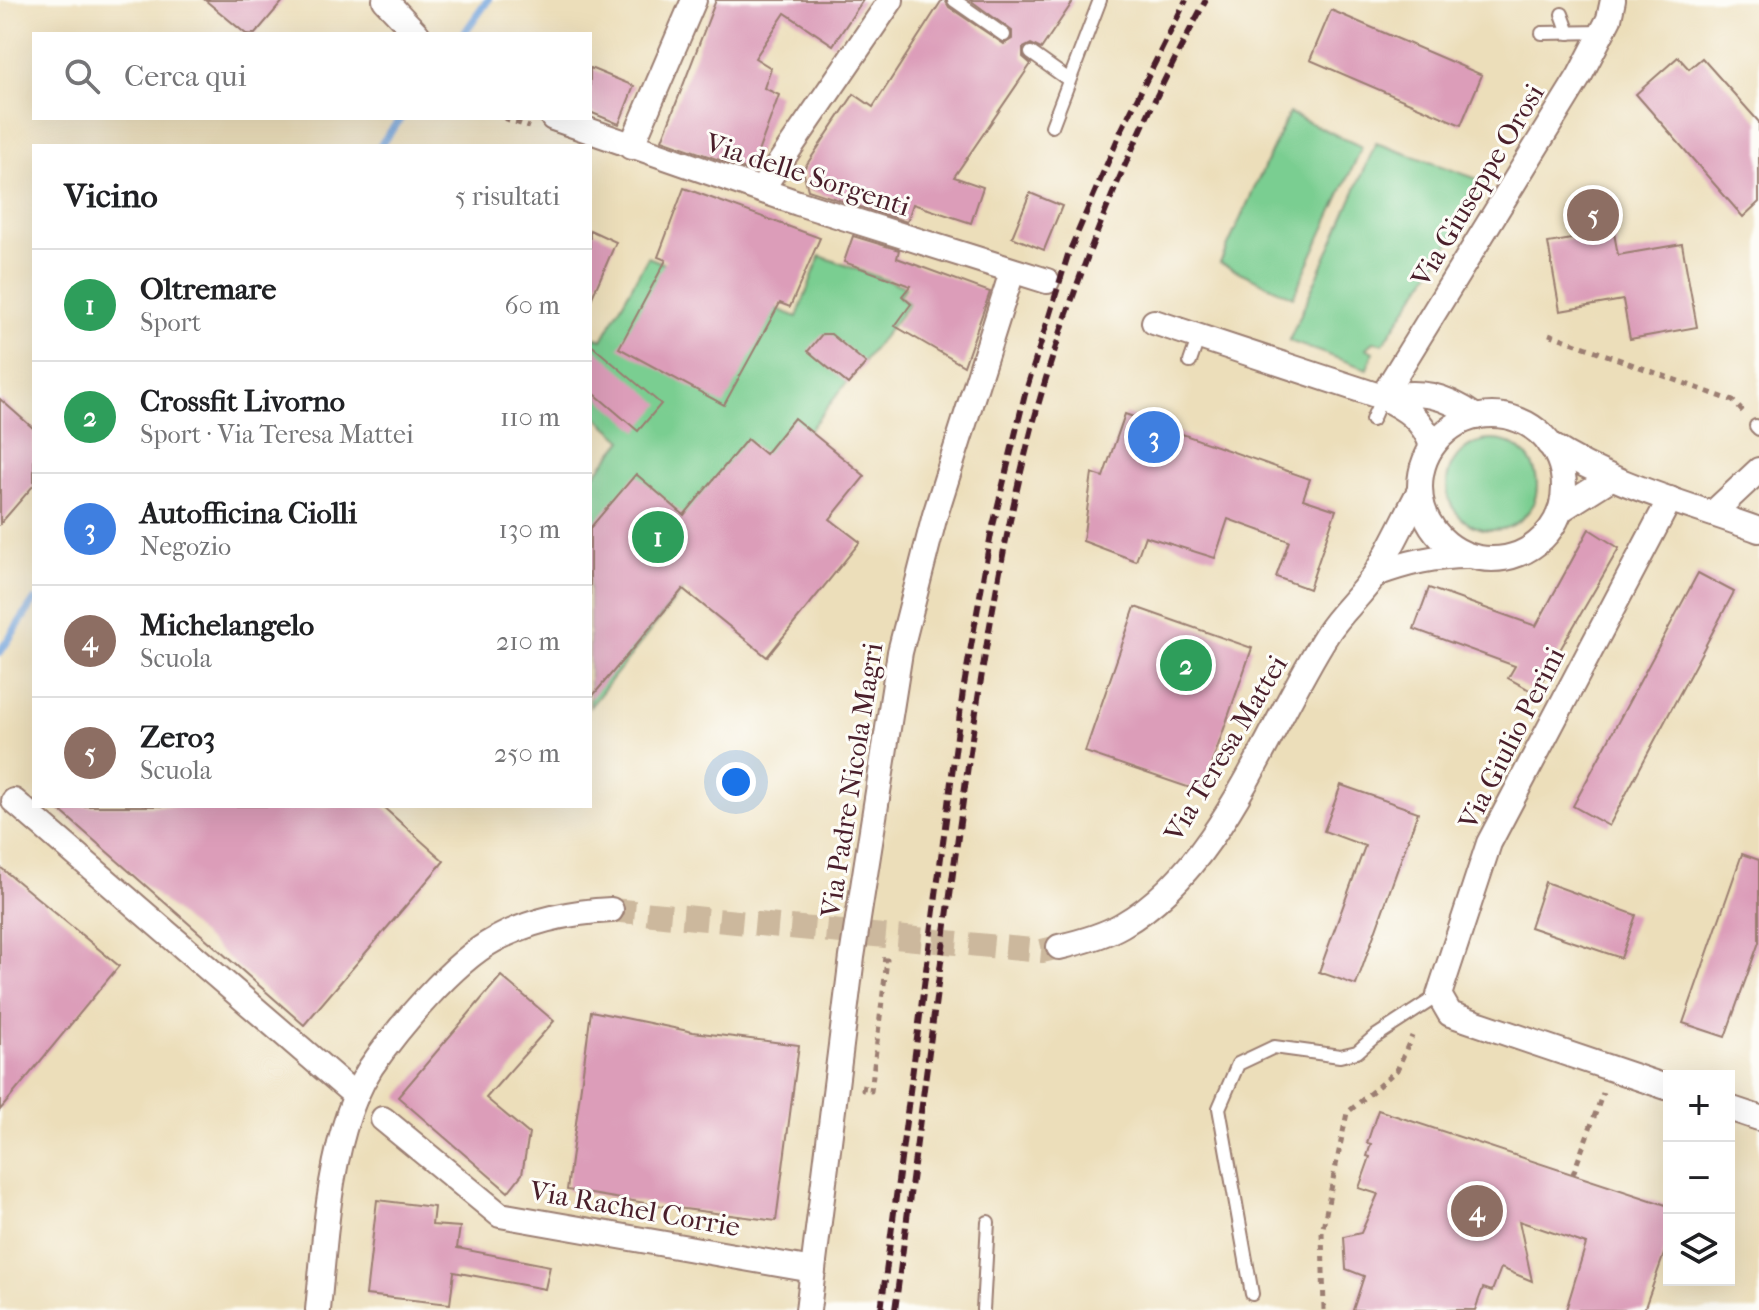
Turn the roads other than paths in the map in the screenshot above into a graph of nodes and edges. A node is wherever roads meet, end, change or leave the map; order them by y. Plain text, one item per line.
1 (385, 0) edge
2 (694, 0) edge
3 (891, 0) edge
4 (954, 0) edge
5 (1100, 0) edge
6 (1613, 0) edge
7 (1562, 14) dead end
8 (415, 32) edge
9 (1603, 32) junction
10 (1542, 33) dead end
11 (1569, 33) junction
12 (1004, 35) dead end
13 (1031, 53) dead end
14 (1069, 80) junction
15 (558, 120) edge
16 (1052, 126) dead end
17 (631, 147) junction
18 (761, 190) junction
19 (1012, 272) junction
20 (1047, 281) dead end
21 (1154, 322) dead end
22 (1199, 336) junction
23 (1190, 362) dead end
24 (1382, 397) junction
25 (1476, 417) junction
26 (1372, 420) dead end
27 (1549, 444) junction
28 (1432, 446) junction
29 (1759, 470) edge
30 (1611, 478) junction
31 (1419, 492) junction
32 (1670, 499) junction
33 (1562, 509) junction
34 (1713, 513) junction
35 (1759, 530) edge
36 (1468, 556) junction
37 (1376, 574) junction
38 (14, 801) dead end
39 (611, 910) tunnel mouth
40 (1059, 947) tunnel mouth
41 (1444, 1005) junction
42 (1663, 1086) edge
43 (356, 1096) junction
44 (1735, 1110) edge
45 (1759, 1118) edge
46 (383, 1119) dead end
47 (988, 1222) dead end
48 (813, 1270) junction
49 (1252, 1294) dead end
50 (318, 1310) edge
51 (808, 1310) edge
52 (983, 1310) edge

1 - 8 street
2 - 17 street
3 - 18 street
4 - 12 lane
5 - 14 lane
6 - 9 street, Via Giuseppe Orosi
7 - 11 lane
9 - 11 lane
9 - 24 street, Via Giuseppe Orosi
10 - 11 lane
13 - 14 lane
14 - 16 lane
15 - 17 street, Via delle Sorgenti
17 - 18 street, Via delle Sorgenti
18 - 19 street, Via delle Sorgenti
19 - 20 street, Via delle Sorgenti
19 - 48 street, Via Padre Nicola Magri
21 - 22 street
22 - 23 lane
22 - 24 street
24 - 25 street
24 - 26 lane
24 - 28 street
25 - 27 street
25 - 28 street
27 - 30 street
27 - 33 street
28 - 31 street
29 - 34 street
30 - 32 street
30 - 33 street
31 - 36 street
31 - 37 street, Via Teresa Mattei
32 - 34 street
32 - 41 street, Via Giulio Perini
33 - 36 street
34 - 35 street
36 - 37 street
37 - 40 street, Via Teresa Mattei
38 - 43 street
39 - 43 street
41 - 42 street
41 - 49 lane
43 - 50 street
44 - 45 street
46 - 48 street, Via Rachel Corrie
47 - 52 lane
48 - 51 street, Via Padre Nicola Magri

